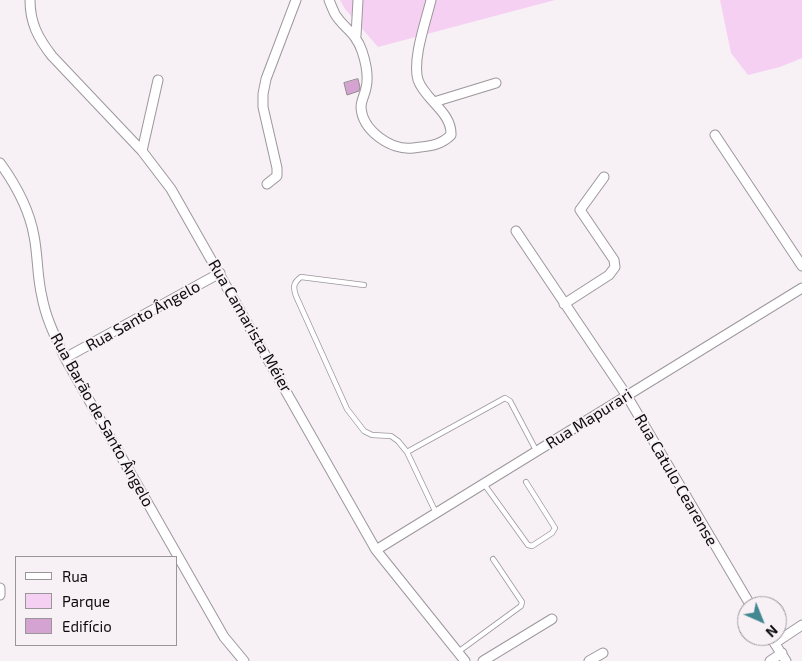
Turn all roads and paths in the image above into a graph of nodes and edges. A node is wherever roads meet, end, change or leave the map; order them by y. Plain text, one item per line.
1 (30, 0) edge
2 (296, 0) edge
3 (329, 0) edge
4 (358, 0) edge
5 (431, 0) edge
6 (356, 36) junction
7 (158, 80) dead end
8 (496, 83) dead end
9 (434, 102) junction
10 (716, 135) dead end
11 (142, 151) junction
12 (0, 163) edge
13 (604, 176) dead end
14 (267, 184) dead end
15 (516, 231) dead end
16 (802, 266) edge
17 (220, 273) junction
18 (364, 286) dead end
19 (802, 288) edge
20 (564, 304) junction
21 (65, 358) junction
22 (627, 396) junction
23 (407, 452) junction
24 (537, 452) junction
25 (526, 482) dead end
26 (484, 484) junction
27 (436, 513) junction
28 (376, 550) junction
29 (178, 556) edge
30 (178, 556) edge
31 (493, 559) dead end
32 (0, 588) edge
33 (0, 595) edge
34 (745, 596) edge
35 (552, 618) dead end
36 (802, 625) edge
37 (787, 632) edge
38 (777, 646) edge
39 (458, 652) junction
40 (603, 653) dead end
41 (784, 657) edge
42 (244, 661) edge
43 (465, 661) edge
44 (483, 661) edge
45 (589, 661) edge
46 (770, 661) edge

1 - 11 street, Rua Camarista Méier
2 - 14 street
3 - 6 street
4 - 6 street
5 - 9 street
6 - 9 street
7 - 11 street
8 - 9 street
10 - 16 street
11 - 17 street, Rua Camarista Méier
12 - 21 street, Rua Barão de Santo Ângelo
13 - 20 street
15 - 20 street, Rua Catulo Cearense
17 - 21 street, Rua Santo Ângelo
17 - 28 street, Rua Camarista Méier
18 - 23 lane
19 - 22 street, Rua Mapurari
20 - 22 street, Rua Catulo Cearense
21 - 30 street, Rua Barão de Santo Ângelo
22 - 24 street, Rua Mapurari
22 - 34 street, Rua Catulo Cearense
23 - 24 lane
23 - 27 lane
24 - 26 street, Rua Mapurari
25 - 26 lane
26 - 27 street, Rua Mapurari
27 - 28 street, Rua Mapurari
28 - 39 street, Rua Camarista Méier
29 - 42 street, Rua Barão de Santo Ângelo
31 - 39 lane
32 - 33 street
35 - 44 street
36 - 37 street
38 - 41 street
39 - 43 street, Rua Camarista Méier
40 - 45 street
41 - 46 street

